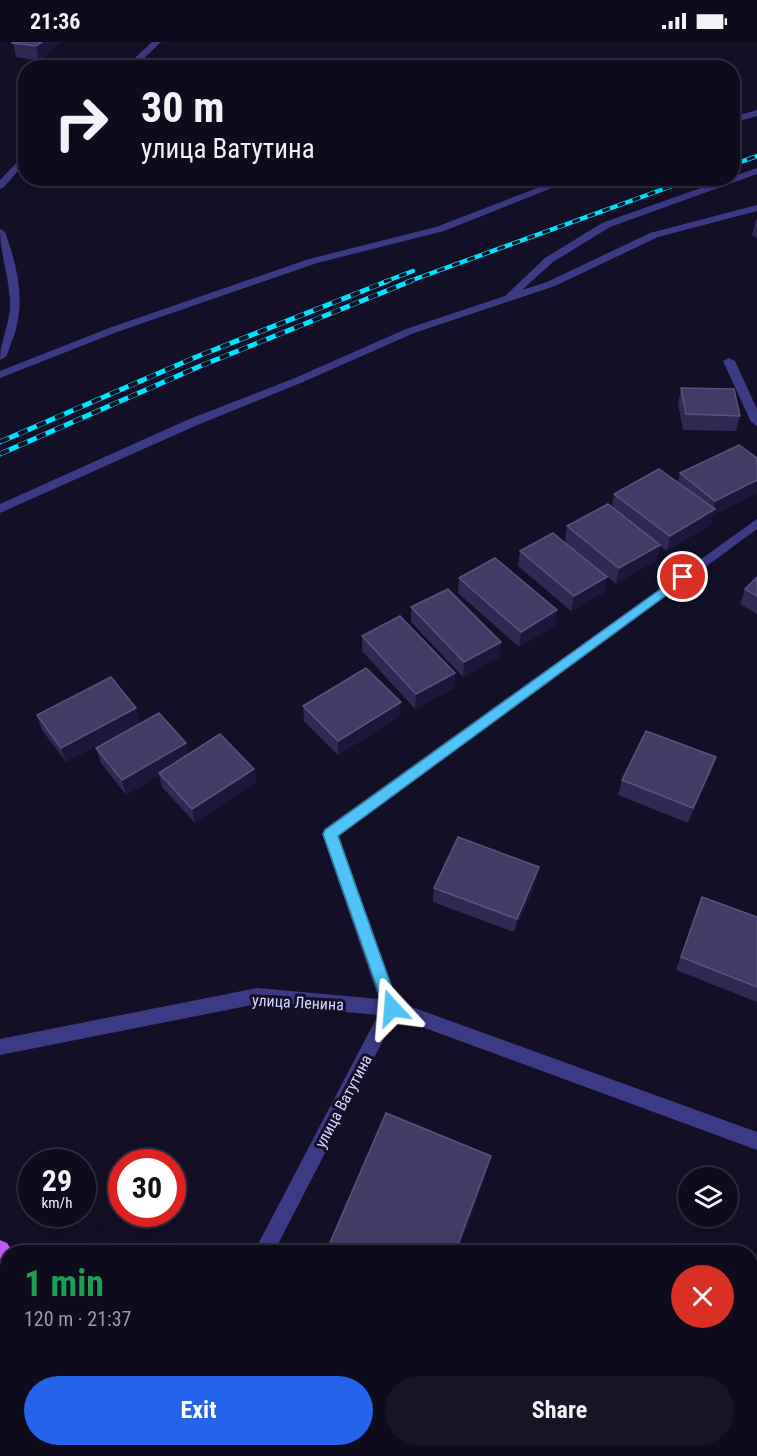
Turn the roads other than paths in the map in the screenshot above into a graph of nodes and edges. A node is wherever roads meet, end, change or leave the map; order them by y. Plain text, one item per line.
1 (157, 42) edge
2 (137, 60) edge
3 (757, 113) edge
4 (740, 118) edge
5 (18, 165) edge
6 (757, 171) edge
7 (740, 177) edge
8 (0, 186) edge
9 (552, 186) edge
10 (715, 186) edge
11 (757, 208) edge
12 (0, 232) edge
13 (503, 301) junction
14 (0, 357) edge
15 (729, 361) dead end
16 (0, 375) edge
17 (757, 422) edge
18 (0, 509) edge
19 (757, 523) edge
20 (392, 1008) junction
21 (0, 1047) edge
22 (757, 1141) edge
23 (268, 1245) edge

1 - 2 street
3 - 4 street
5 - 8 street
6 - 7 street
9 - 16 street
10 - 13 street
11 - 13 street
12 - 14 street
13 - 18 street
15 - 17 street
19 - 20 street
20 - 21 street, улица Ленина
20 - 22 street, улица Ленина
20 - 23 street, улица Ватутина

